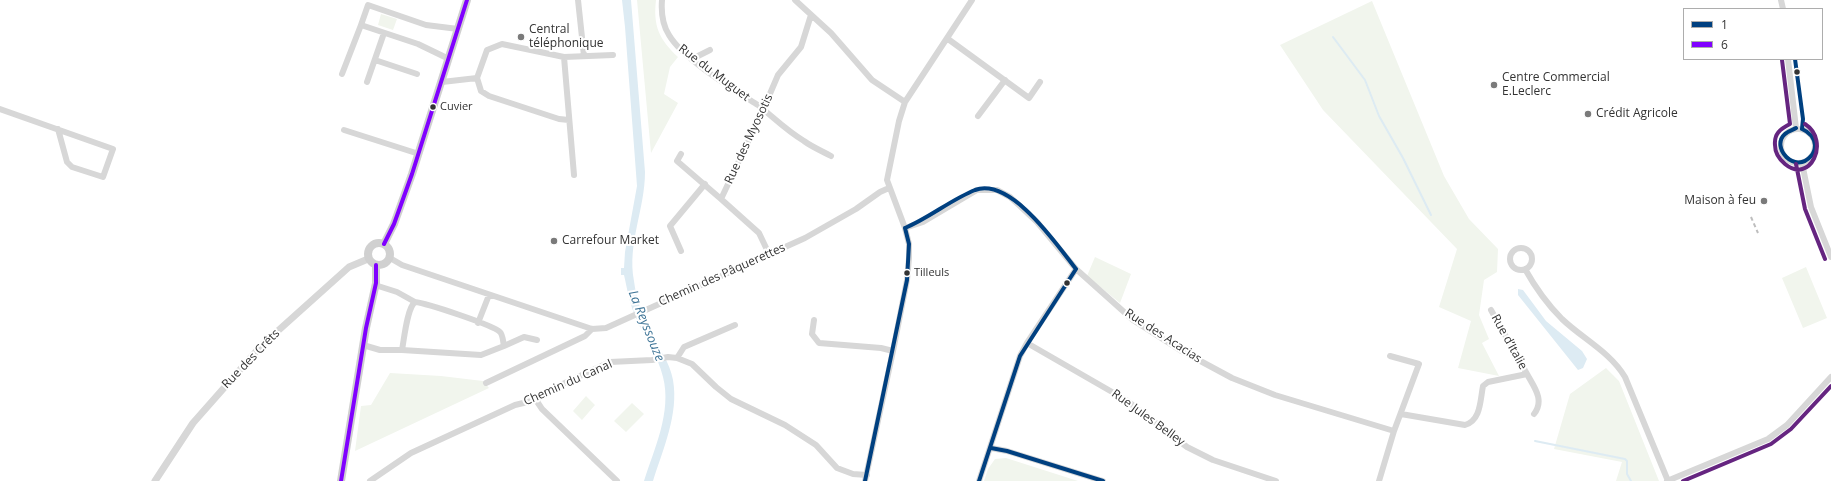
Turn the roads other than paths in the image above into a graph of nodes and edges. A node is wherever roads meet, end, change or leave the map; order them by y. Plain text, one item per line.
1 (467, 0) edge
2 (578, 0) edge
3 (662, 0) edge
4 (795, 0) edge
5 (972, 0) edge
6 (811, 15) junction
7 (361, 25) junction
8 (458, 29) junction
9 (384, 33) junction
10 (948, 39) junction
11 (710, 50) dead end
12 (613, 55) dead end
13 (584, 56) junction
14 (564, 57) junction
15 (449, 59) junction
16 (692, 59) junction
17 (375, 60) junction
18 (1788, 60) edge
19 (342, 74) dead end
20 (417, 74) dead end
21 (477, 78) junction
22 (1005, 80) junction
23 (367, 82) dead end
24 (442, 82) junction
25 (1040, 82) dead end
26 (905, 102) junction
27 (0, 109) edge
28 (763, 110) junction
29 (978, 116) dead end
30 (569, 120) junction
31 (1796, 128) junction
32 (58, 129) junction
33 (344, 130) dead end
34 (419, 154) junction
35 (681, 154) dead end
36 (831, 156) dead end
37 (1802, 163) junction
38 (574, 175) dead end
39 (705, 184) junction
40 (889, 188) junction
41 (721, 199) junction
42 (905, 228) junction
43 (384, 244) junction
44 (681, 251) dead end
45 (769, 254) junction
46 (1831, 257) edge
47 (390, 258) junction
48 (368, 259) junction
49 (376, 265) junction
50 (1076, 270) junction
51 (1525, 270) dead end
52 (375, 286) junction
53 (489, 295) junction
54 (415, 302) junction
55 (1491, 310) dead end
56 (814, 320) dead end
57 (478, 322) junction
58 (735, 325) dead end
59 (592, 329) junction
60 (537, 340) dead end
61 (1027, 343) junction
62 (363, 345) junction
63 (504, 346) junction
64 (402, 350) junction
65 (893, 350) junction
66 (1390, 356) dead end
67 (677, 358) junction
68 (1527, 374) junction
69 (1831, 377) edge
70 (486, 383) dead end
71 (536, 400) junction
72 (1401, 414) junction
73 (1534, 414) dead end
74 (1394, 431) junction
75 (991, 448) junction
76 (866, 478) edge
77 (155, 481) edge
78 (341, 481) edge
79 (370, 481) edge
80 (617, 481) edge
81 (979, 481) edge
82 (1103, 481) edge
83 (1276, 481) edge
84 (1379, 481) edge
85 (1668, 481) edge

1 - 8 main road
2 - 13 street
3 - 16 street, Rue du Muguet
4 - 6 street
5 - 10 street
6 - 26 street
6 - 28 street, Rue des Myosotis
7 - 8 street
7 - 9 street
7 - 19 street
8 - 15 main road
9 - 15 street
9 - 17 street
10 - 22 street
10 - 26 street
11 - 16 street
12 - 13 street
13 - 14 street
14 - 21 street
14 - 30 street
15 - 24 main road
16 - 28 street, Rue du Muguet
17 - 20 street
17 - 23 street
18 - 31 street
21 - 24 street
21 - 30 street
22 - 25 street
22 - 29 street
24 - 34 main road
26 - 40 street
27 - 32 street
28 - 36 street, Rue du Muguet
28 - 41 street, Rue des Myosotis
30 - 38 street
31 - 37 street
31 - 37 street
32 - 32 street
33 - 34 street
34 - 43 main road
35 - 39 street
37 - 46 street
39 - 41 street
39 - 44 street
40 - 42 street
40 - 45 street, Chemin des Pâquerettes
41 - 45 street, Rue des Myosotis
42 - 50 street, Rue des Acacias
42 - 65 street
43 - 47 main road
43 - 48 main road
45 - 59 street, Chemin des Pâquerettes
47 - 49 main road
47 - 53 street, Chemin des Pâquerettes
48 - 49 main road
48 - 77 street, Rue des Crêts
49 - 52 main road
50 - 61 street
50 - 74 street, Rue des Acacias
51 - 85 street
52 - 54 street
52 - 62 main road
53 - 57 street
53 - 59 street, Chemin des Pâquerettes
54 - 57 street
54 - 64 street
55 - 68 street, Rue d’Italie
56 - 65 street
57 - 63 street
58 - 67 street
59 - 70 street
60 - 63 street
61 - 75 street
61 - 83 street, Rue Jules Belley
62 - 64 street
62 - 78 main road
63 - 64 street
65 - 76 street
66 - 72 street
67 - 71 street, Chemin du Canal
67 - 76 street, Chemin du Canal
68 - 72 street, Rue d’Italie
68 - 73 street, Rue d’Italie
69 - 85 street
71 - 79 street, Chemin du Canal
71 - 80 street
72 - 74 street
74 - 84 street
75 - 81 street
75 - 82 street

